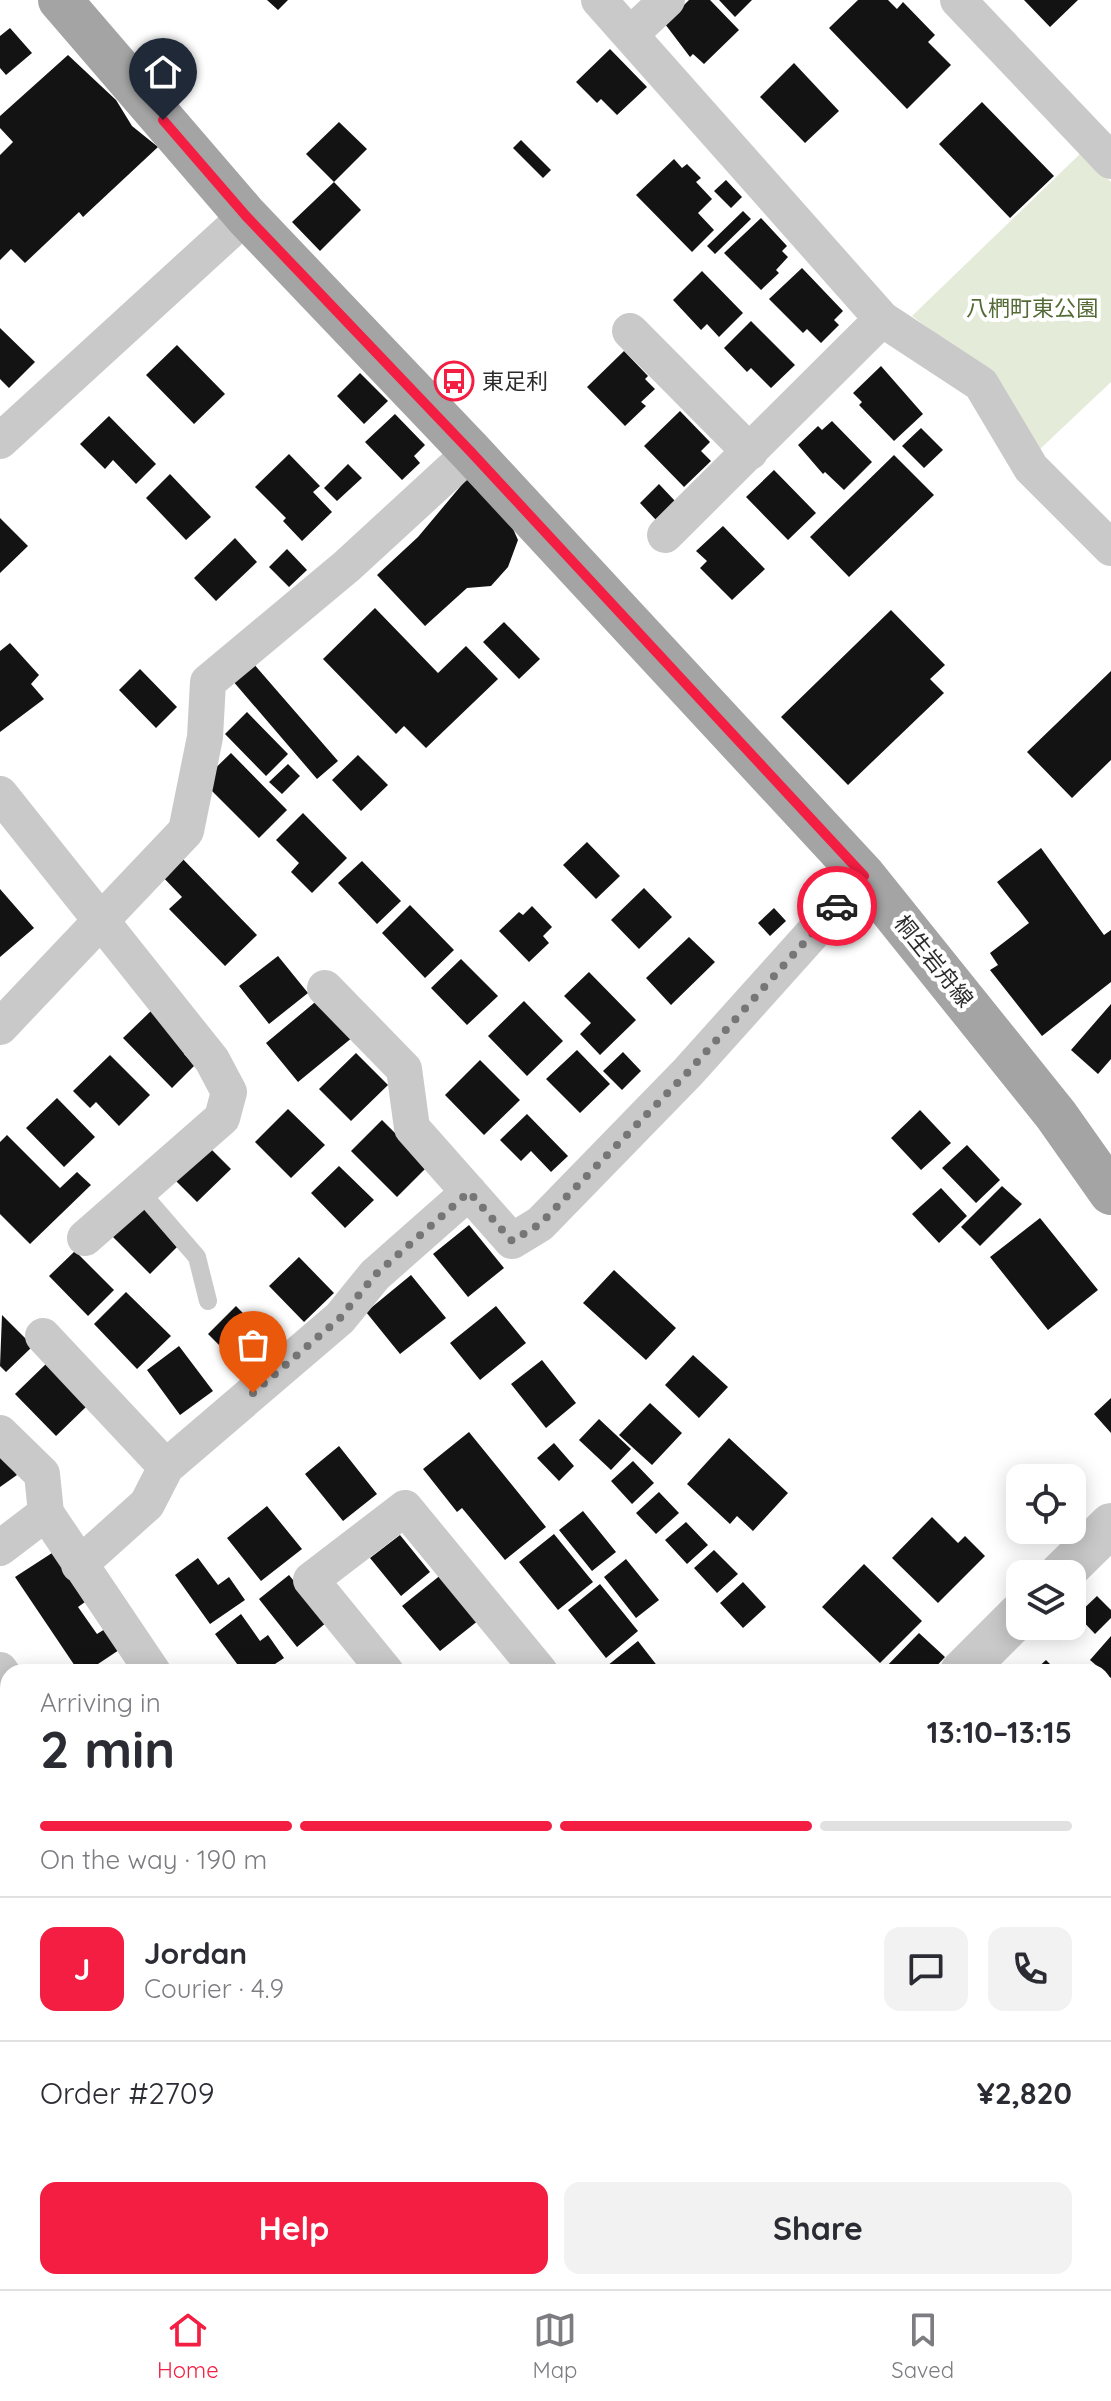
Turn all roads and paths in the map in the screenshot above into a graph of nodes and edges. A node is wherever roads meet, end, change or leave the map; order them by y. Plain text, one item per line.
1 (60, 0) edge
2 (599, 0) edge
3 (667, 0) edge
4 (958, 0) edge
5 (631, 34) junction
6 (1111, 161) edge
7 (246, 216) junction
8 (882, 319) junction
9 (630, 331) dead end
10 (0, 441) edge
11 (471, 452) junction
12 (750, 452) junction
13 (665, 535) dead end
14 (1111, 548) edge
15 (0, 794) edge
16 (864, 876) junction
17 (100, 923) junction
18 (325, 988) dead end
19 (0, 1027) edge
20 (139, 1190) junction
21 (469, 1192) junction
22 (1111, 1193) edge
23 (85, 1238) dead end
24 (208, 1301) dead end
25 (43, 1336) dead end
26 (0, 1433) edge
27 (166, 1467) junction
28 (46, 1513) junction
29 (1111, 1525) edge
30 (0, 1548) edge
31 (1075, 1560) edge
32 (79, 1565) junction
33 (1006, 1628) edge
34 (147, 1664) edge
35 (379, 1664) edge
36 (533, 1664) edge
37 (970, 1664) edge

1 - 7 main road, 桐生岩舟線
2 - 5 street
3 - 5 street
4 - 6 street
5 - 8 street
7 - 10 street
7 - 11 main road, 桐生岩舟線
8 - 12 street
8 - 14 street
9 - 12 street
11 - 16 main road, 桐生岩舟線
11 - 17 street
12 - 13 street
15 - 17 street
16 - 21 street
16 - 22 main road, 桐生岩舟線
17 - 19 street
17 - 20 street
18 - 21 street
20 - 23 street
20 - 24 lane
21 - 27 street
25 - 27 street
26 - 28 street
27 - 32 street
28 - 30 street
28 - 32 street
29 - 31 street
32 - 34 street
33 - 37 street
35 - 36 street

